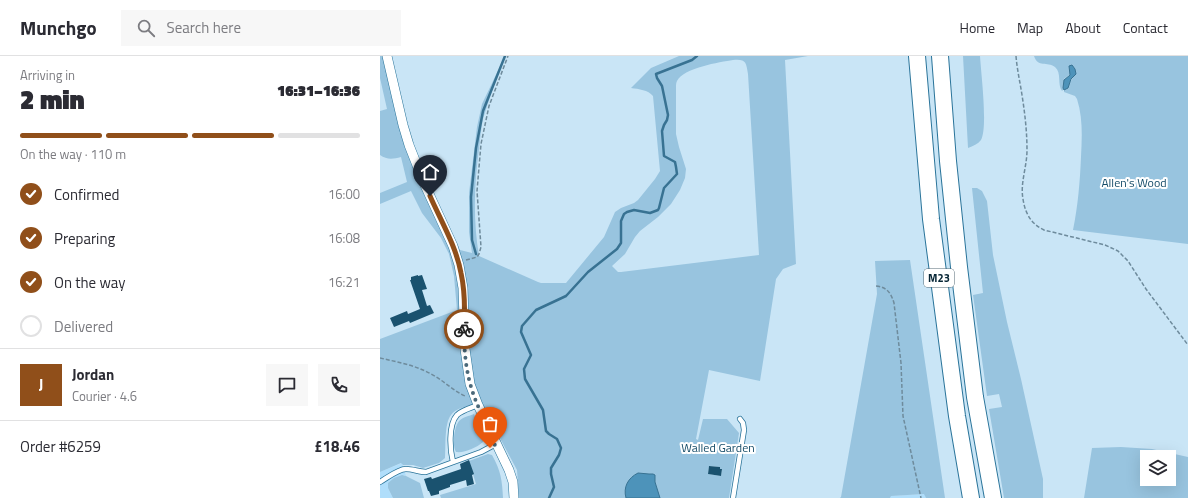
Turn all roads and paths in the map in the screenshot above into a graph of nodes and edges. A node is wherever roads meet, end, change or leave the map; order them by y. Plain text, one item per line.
1 (387, 56) edge
2 (508, 56) edge
3 (917, 56) edge
4 (940, 56) edge
5 (1016, 56) edge
6 (458, 262) junction
7 (876, 286) dead end
8 (1188, 346) edge
9 (380, 358) edge
10 (477, 403) junction
11 (740, 419) dead end
12 (496, 444) junction
13 (453, 462) junction
14 (380, 482) edge
15 (514, 498) edge
16 (734, 498) edge
17 (921, 498) edge
18 (971, 498) edge
19 (993, 498) edge

1 - 6 street
2 - 6 path
3 - 18 highway, M23
4 - 19 highway, M23
5 - 8 path
6 - 10 street
7 - 17 path
9 - 10 path
10 - 12 street
10 - 13 lane
11 - 16 lane
12 - 13 lane
12 - 15 street
13 - 14 lane

